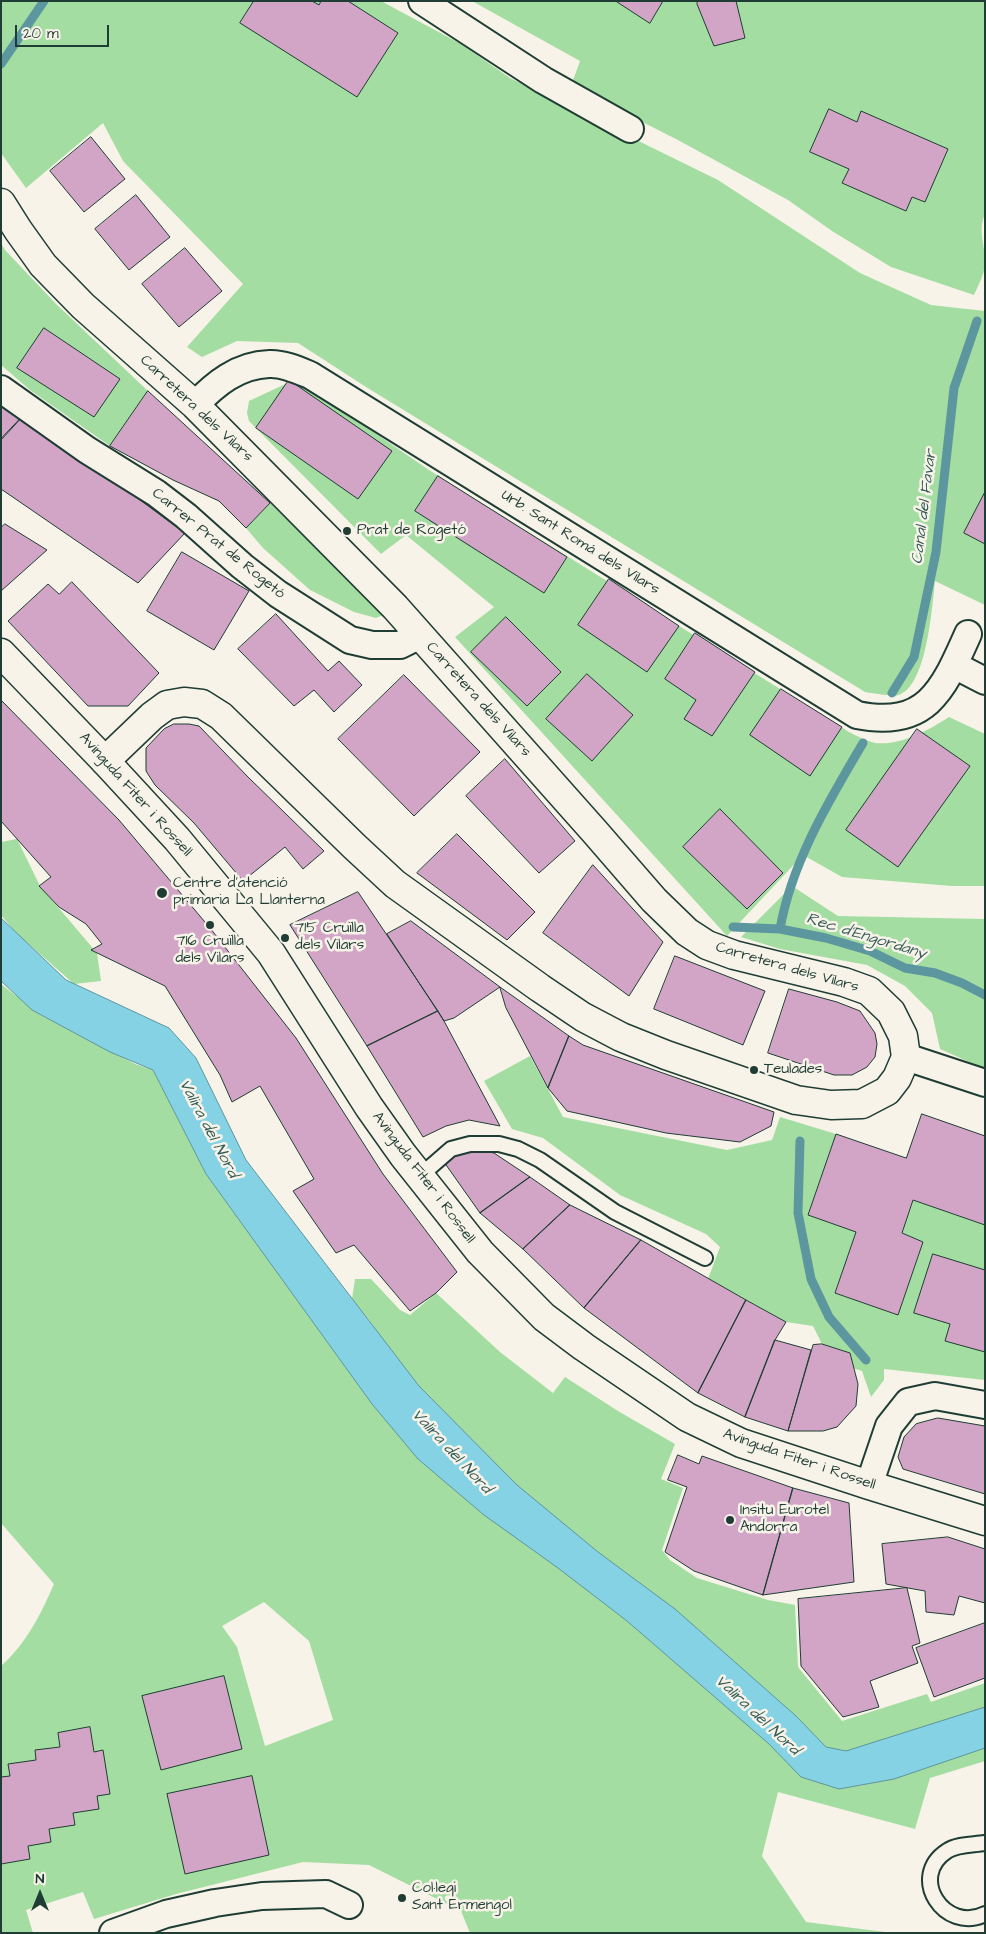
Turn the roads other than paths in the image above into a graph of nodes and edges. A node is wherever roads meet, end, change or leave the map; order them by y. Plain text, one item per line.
1 (422, 1) edge
2 (630, 129) dead end
3 (1, 203) edge
4 (1, 388) edge
5 (195, 405) junction
6 (968, 634) dead end
7 (420, 635) junction
8 (1, 652) edge
9 (954, 665) junction
10 (985, 681) edge
11 (105, 761) junction
12 (906, 1057) junction
13 (985, 1083) edge
14 (420, 1176) junction
15 (705, 1258) dead end
16 (985, 1405) edge
17 (869, 1485) junction
18 (985, 1521) edge
19 (980, 1846) edge
20 (349, 1905) dead end
21 (985, 1914) edge
22 (113, 1933) edge

1 - 2 street
3 - 5 street, Carretera dels Vilars
4 - 7 street, Carrer Prat de Rogetó
5 - 7 street, Carretera dels Vilars
5 - 9 street, Urb. Sant Romá dels Vilars
6 - 9 street, Urb. Sant Romá dels Vilars
7 - 12 street, Carretera dels Vilars
8 - 11 street, Avinguda Fiter i Rossell
9 - 10 street
11 - 12 street
11 - 14 street, Avinguda Fiter i Rossell
12 - 13 street
14 - 15 lane
14 - 17 street, Avinguda Fiter i Rossell
16 - 17 street
17 - 18 street, Avinguda Fiter i Rossell
19 - 21 lane
20 - 22 street

